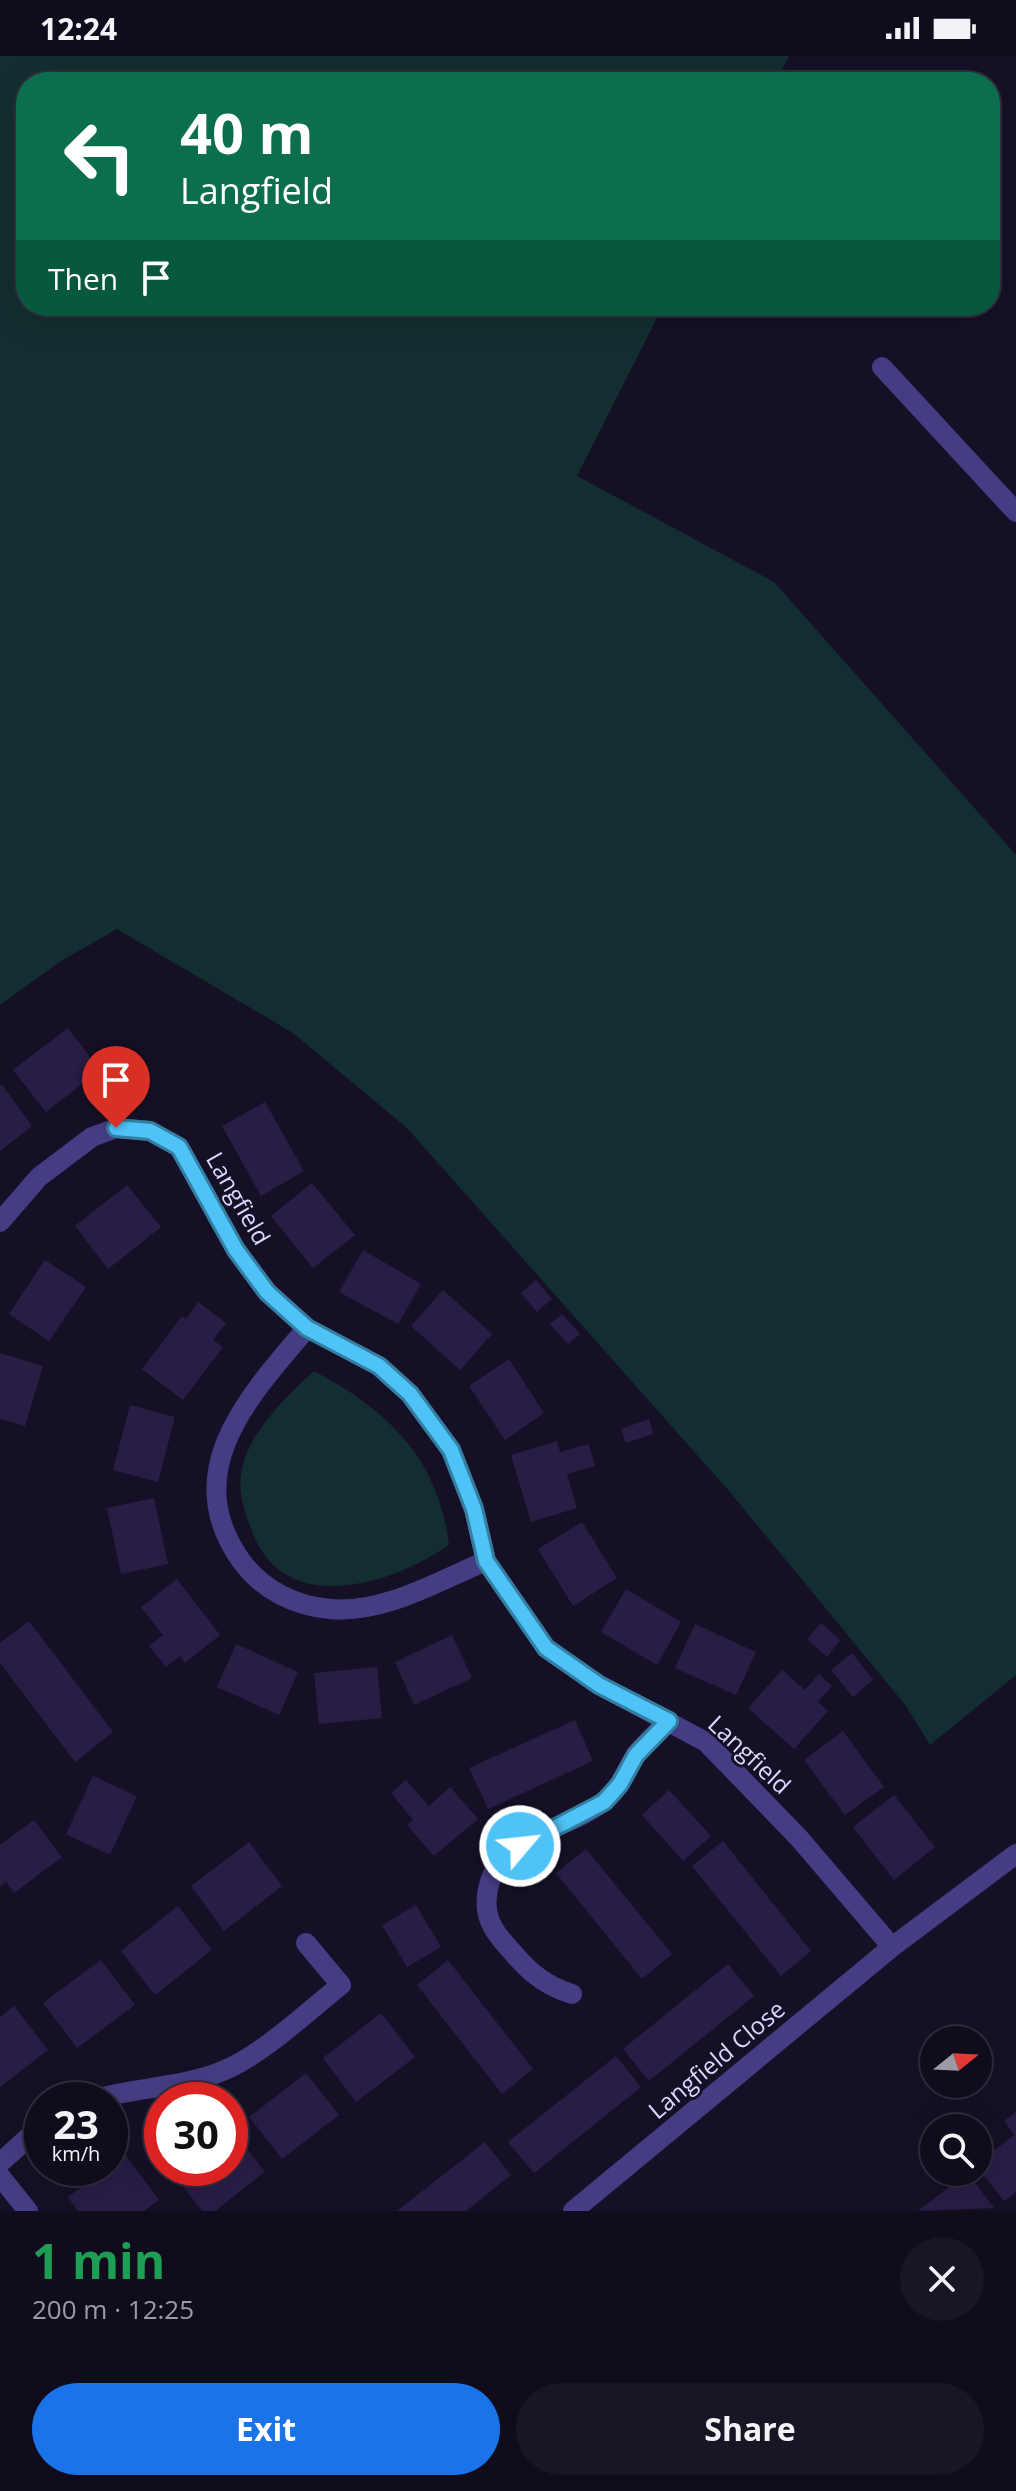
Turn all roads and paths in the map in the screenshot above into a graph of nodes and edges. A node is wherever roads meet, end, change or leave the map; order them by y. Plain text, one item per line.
1 (882, 367) dead end
2 (1016, 512) edge
3 (0, 1222) edge
4 (307, 1328) junction
5 (486, 1561) junction
6 (669, 1721) junction
7 (1016, 1854) edge
8 (306, 1943) dead end
9 (892, 1947) junction
10 (572, 1994) dead end
11 (128, 2093) edge
12 (24, 2141) edge
13 (0, 2163) edge
14 (0, 2176) edge
15 (28, 2211) edge
16 (573, 2211) edge

1 - 2 street
3 - 4 street, Langfield
4 - 5 street, Langfield
4 - 5 street
5 - 6 street, Langfield
6 - 9 street, Langfield
6 - 10 street
7 - 9 street, Langfield Close
8 - 11 street
9 - 16 street, Langfield Close
12 - 13 street
14 - 15 street

